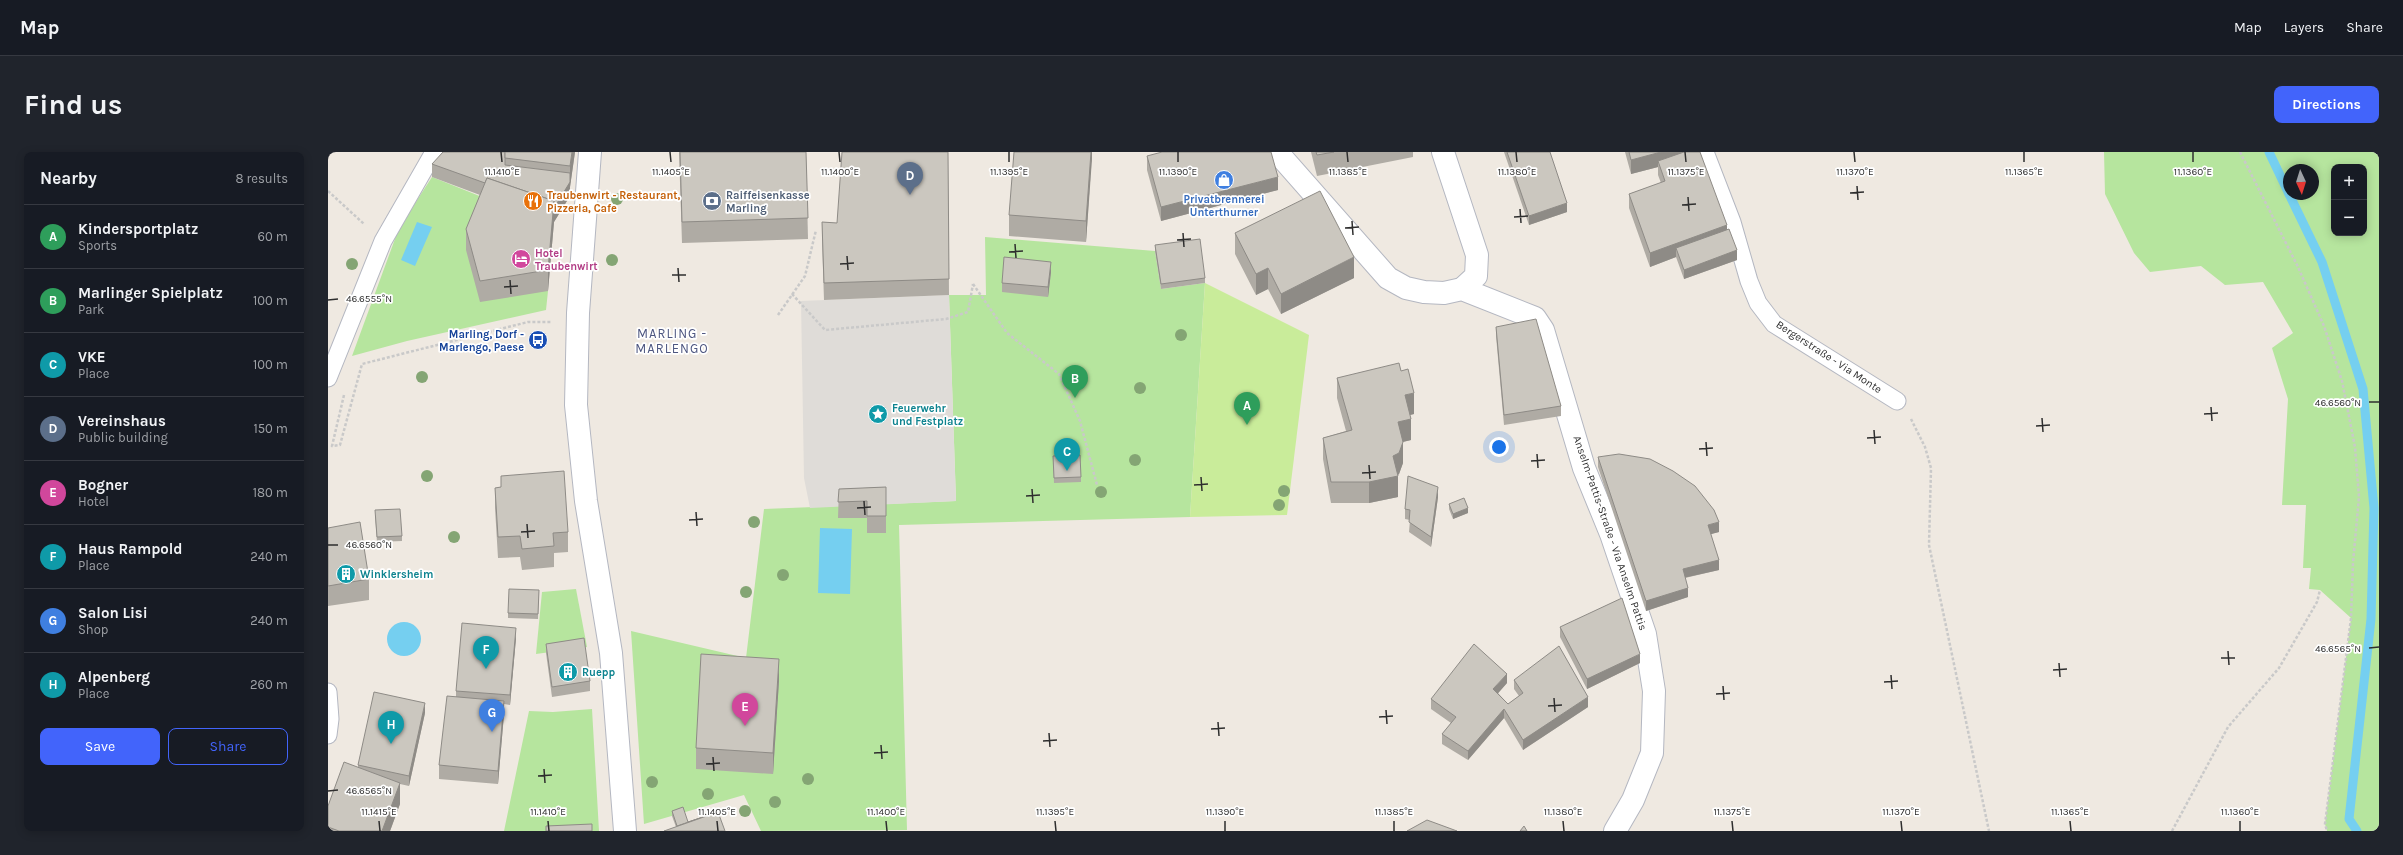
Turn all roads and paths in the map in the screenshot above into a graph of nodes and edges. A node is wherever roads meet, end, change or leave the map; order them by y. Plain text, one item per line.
1 (434, 152) edge
2 (590, 152) edge
3 (1276, 152) edge
4 (1444, 152) edge
5 (1705, 152) edge
6 (2240, 152) edge
7 (328, 191) edge
8 (816, 230) dead end
9 (382, 241) junction
10 (1462, 288) junction
11 (792, 294) junction
12 (778, 315) dead end
13 (577, 322) junction
14 (335, 357) junction
15 (328, 378) edge
16 (1897, 401) joint
17 (1097, 485) dead end
18 (2320, 590) dead end
19 (328, 692) edge
20 (328, 735) edge
21 (625, 831) edge
22 (1615, 831) edge
23 (1989, 831) edge
24 (2172, 831) edge
25 (2327, 831) edge

1 - 9 lane
2 - 13 street
3 - 10 street
4 - 10 street
5 - 16 lane, Bergerstraße - Via Monte
6 - 25 path
7 - 9 path
8 - 11 path
9 - 14 lane
10 - 22 street, Anselm-Pattis-Straße - Via Anselm Pattis
11 - 12 path
11 - 17 path
13 - 14 path
13 - 21 street
14 - 15 lane
16 - 23 path
18 - 24 path
19 - 20 lane

